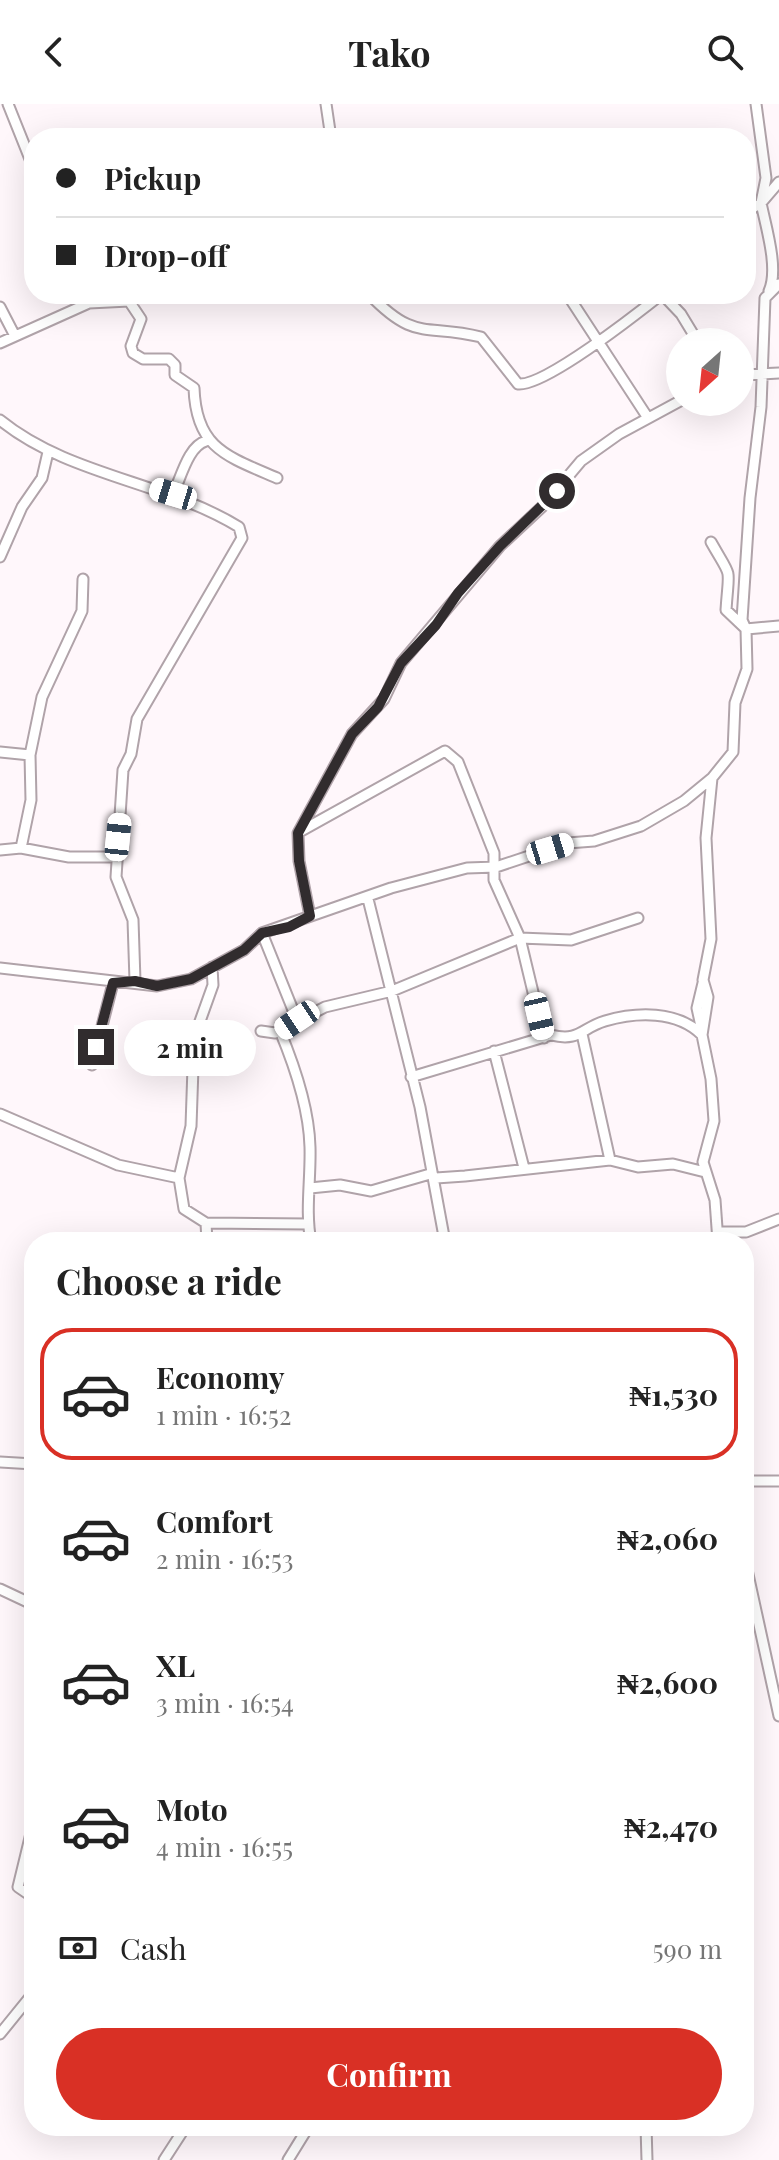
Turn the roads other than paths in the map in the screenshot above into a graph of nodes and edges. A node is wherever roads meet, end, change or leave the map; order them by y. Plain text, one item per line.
1 (8, 104) edge
2 (326, 104) edge
3 (756, 104) edge
4 (330, 128) edge
5 (24, 144) edge
6 (779, 182) edge
7 (761, 203) junction
8 (756, 206) edge
9 (779, 284) edge
10 (765, 298) junction
11 (80, 304) edge
12 (131, 304) edge
13 (379, 304) edge
14 (574, 304) edge
15 (649, 304) edge
16 (672, 304) edge
17 (0, 307) edge
18 (690, 328) edge
19 (15, 336) junction
20 (601, 342) junction
21 (0, 343) edge
22 (779, 373) edge
23 (754, 374) edge
24 (763, 374) junction
25 (666, 408) edge
26 (648, 418) junction
27 (0, 420) edge
28 (206, 441) junction
29 (48, 452) junction
30 (277, 478) dead end
31 (173, 494) junction
32 (711, 542) dead end
33 (0, 557) edge
34 (83, 579) dead end
35 (779, 626) edge
36 (746, 629) junction
37 (0, 752) edge
38 (30, 755) junction
39 (712, 778) junction
40 (298, 833) junction
41 (21, 848) junction
42 (0, 850) edge
43 (116, 857) junction
44 (496, 867) junction
45 (368, 899) junction
46 (310, 916) junction
47 (638, 918) dead end
48 (262, 933) junction
49 (520, 938) junction
50 (212, 967) junction
51 (0, 968) edge
52 (135, 981) junction
53 (113, 983) junction
54 (392, 991) junction
55 (297, 1020) junction
56 (261, 1031) dead end
57 (280, 1031) junction
58 (582, 1034) junction
59 (702, 1035) junction
60 (544, 1038) junction
61 (494, 1051) junction
62 (92, 1065) dead end
63 (411, 1077) junction
64 (0, 1114) edge
65 (610, 1160) junction
66 (524, 1168) junction
67 (705, 1172) junction
68 (179, 1178) junction
69 (436, 1178) junction
70 (310, 1188) junction
71 (779, 1219) edge
72 (206, 1223) junction
73 (308, 1224) junction
74 (206, 1232) edge
75 (309, 1232) edge
76 (444, 1232) edge
77 (718, 1232) edge
78 (746, 1232) edge
79 (0, 1462) edge
80 (24, 1463) edge
81 (754, 1481) edge
82 (779, 1481) edge
83 (0, 1589) edge
84 (754, 1593) edge
85 (24, 1600) edge
86 (779, 1716) edge
87 (24, 1862) edge
88 (24, 1891) edge
89 (24, 2004) edge
90 (0, 2034) edge
91 (180, 2136) edge
92 (303, 2136) edge
93 (646, 2136) edge
94 (164, 2160) edge
95 (288, 2160) edge
96 (647, 2160) edge

1 - 5 street
2 - 4 street
3 - 7 street
6 - 7 street
7 - 8 street
7 - 10 street
9 - 10 street
10 - 24 street
11 - 19 street
12 - 28 street
13 - 20 street
14 - 20 street
15 - 20 street
16 - 18 street
17 - 19 street
19 - 21 street
20 - 26 street
22 - 24 street
23 - 24 street
24 - 36 street
25 - 26 street
26 - 40 street
27 - 29 street
28 - 30 street
28 - 31 street
29 - 31 street
29 - 33 street
31 - 43 street
32 - 36 street
34 - 38 street
35 - 36 street
36 - 39 street
37 - 38 street
38 - 41 street
39 - 44 street
39 - 59 street
40 - 44 street
40 - 46 street
41 - 42 street
41 - 43 street
43 - 52 street
44 - 45 street
44 - 49 street
45 - 46 street
45 - 54 street
46 - 48 street
47 - 49 street
48 - 50 street
48 - 55 street
49 - 54 street
49 - 60 street
50 - 52 street
50 - 68 street
51 - 53 street
52 - 53 street
53 - 62 street
54 - 55 street
54 - 63 street
55 - 57 street
56 - 57 street
57 - 70 street
58 - 59 street
58 - 60 street
58 - 65 street
59 - 67 street
60 - 61 street
61 - 63 street
61 - 66 street
63 - 69 street
64 - 68 street
65 - 66 street
65 - 67 street
66 - 69 street
67 - 77 street
68 - 72 street
69 - 70 street
69 - 76 street
70 - 73 street
71 - 78 street
72 - 73 street
72 - 74 street
73 - 75 street
79 - 80 street
81 - 82 street
83 - 85 street
84 - 86 street
87 - 88 street
89 - 90 street
91 - 94 street
92 - 95 street
93 - 96 street

